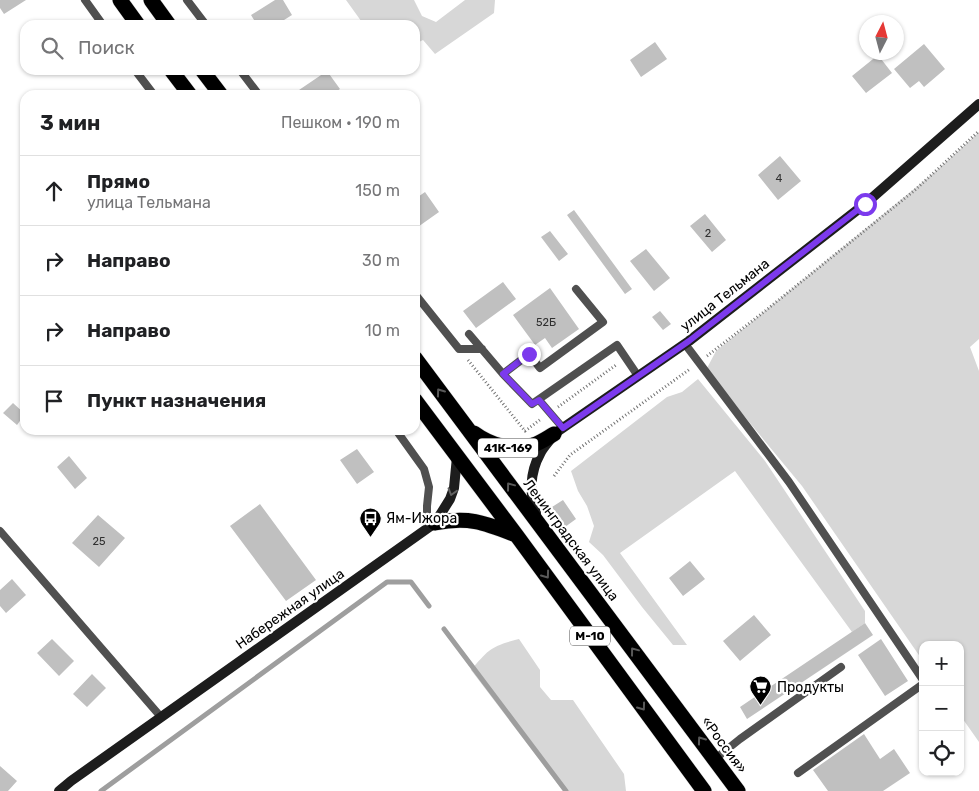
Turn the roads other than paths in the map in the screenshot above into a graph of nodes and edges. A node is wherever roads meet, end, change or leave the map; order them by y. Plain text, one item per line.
1 (85, 0) edge
2 (120, 0) edge
3 (151, 0) edge
4 (187, 0) edge
5 (99, 20) edge
6 (134, 20) edge
7 (165, 20) edge
8 (202, 20) edge
9 (139, 75) edge
10 (175, 75) edge
11 (206, 75) edge
12 (244, 75) edge
13 (150, 90) edge
14 (186, 90) edge
15 (217, 90) edge
16 (255, 90) edge
17 (979, 104) edge
18 (576, 289) dead end
19 (420, 300) edge
20 (469, 334) dead end
21 (685, 344) junction
22 (482, 350) junction
23 (420, 365) edge
24 (503, 374) junction
25 (638, 376) junction
26 (539, 400) junction
27 (420, 407) edge
28 (465, 425) junction
29 (559, 431) junction
30 (400, 435) edge
31 (457, 457) junction
32 (539, 525) junction
33 (431, 526) junction
34 (0, 531) edge
35 (518, 536) junction
36 (841, 668) dead end
37 (919, 674) edge
38 (920, 686) edge
39 (161, 716) junction
40 (684, 718) joint
41 (715, 759) junction
42 (798, 773) dead end
43 (59, 791) edge
44 (704, 791) edge
45 (738, 791) edge

1 - 5 lane
2 - 6 highway
3 - 7 highway
4 - 8 lane
9 - 13 lane
10 - 14 highway
11 - 15 highway
12 - 16 lane
17 - 21 main road, улица Тельмана / 41К-169
18 - 24 lane
19 - 22 lane
20 - 22 lane
21 - 25 main road, улица Тельмана / 41К-169
21 - 37 lane
22 - 24 lane
28 -> 23 highway, Ленинградская улица / М-10
24 - 26 lane
25 - 26 lane
25 - 29 main road, улица Тельмана / 41К-169
26 - 29 lane
27 - 31 highway, М-10
28 - 29 highway, 41К-169
32 -> 28 highway, Ленинградская улица / М-10
29 - 32 main road, улица Тельмана / 41К-169
30 - 33 lane
31 -> 33 main road
31 - 35 highway, М-10
40 -> 32 highway, Ленинградская улица / М-10
33 - 35 highway
33 - 39 main road, Набережная улица
34 - 39 lane
35 -> 44 highway, М-10
36 - 41 lane
38 - 42 lane
39 - 43 main road, Набережная улица
41 -> 40 highway, «Россия» / М-10
41 - 45 highway, «Россия» / М-10

